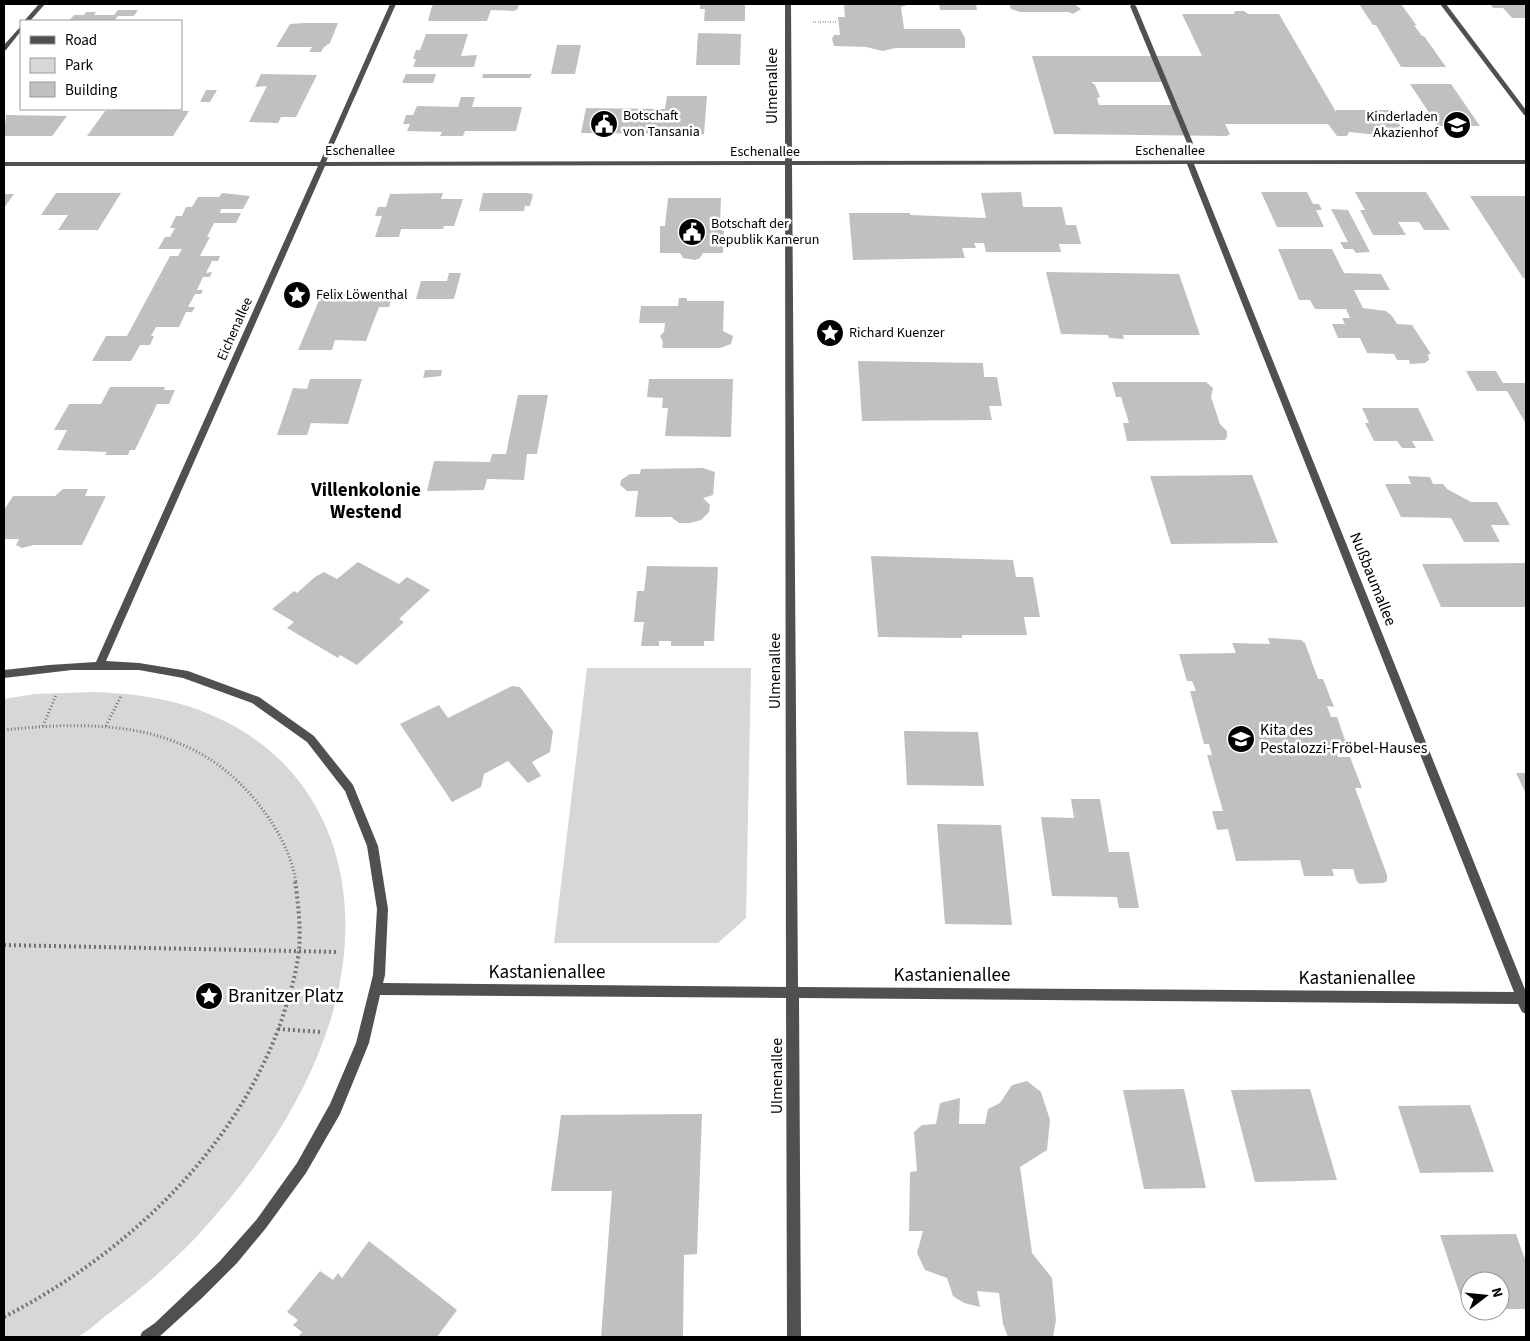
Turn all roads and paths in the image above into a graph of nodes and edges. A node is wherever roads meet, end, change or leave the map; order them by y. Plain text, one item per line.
1 (42, 4) edge
2 (393, 4) edge
3 (788, 4) edge
4 (1443, 4) edge
5 (1133, 6) dead end
6 (28, 20) edge
7 (807, 22) dead end
8 (838, 22) dead end
9 (20, 29) edge
10 (4, 48) edge
11 (1526, 114) edge
12 (1190, 142) dead end
13 (1526, 162) edge
14 (324, 163) junction
15 (1190, 163) junction
16 (4, 164) edge
17 (788, 164) junction
18 (100, 664) junction
19 (4, 674) edge
20 (57, 695) dead end
21 (121, 696) dead end
22 (43, 726) junction
23 (106, 726) junction
24 (4, 730) edge
25 (4, 945) edge
26 (299, 951) junction
27 (340, 952) dead end
28 (377, 989) junction
29 (793, 992) junction
30 (1525, 1001) edge
31 (278, 1029) junction
32 (321, 1032) dead end
33 (4, 1318) edge
34 (147, 1337) edge
35 (794, 1337) edge

1 - 6 street
2 - 14 street, Eichenallee
3 - 17 street, Ulmenallee
4 - 11 street
5 - 12 street
7 - 8 path
9 - 10 street
13 - 15 street, Eschenallee
14 - 16 street, Eschenallee
14 - 17 street, Eschenallee
14 - 18 street, Eichenallee
15 - 17 street, Eschenallee
15 - 30 street, Nußbaumallee
17 - 29 street, Ulmenallee
18 - 19 street
18 - 28 street
20 - 22 path
21 - 23 path
22 - 23 path
22 - 24 path
23 - 26 path
25 - 26 path
26 - 27 path
26 - 31 path
28 - 29 street, Kastanienallee
28 - 34 street
29 - 30 street, Kastanienallee
29 - 35 street, Ulmenallee
31 - 32 path
31 - 33 path

